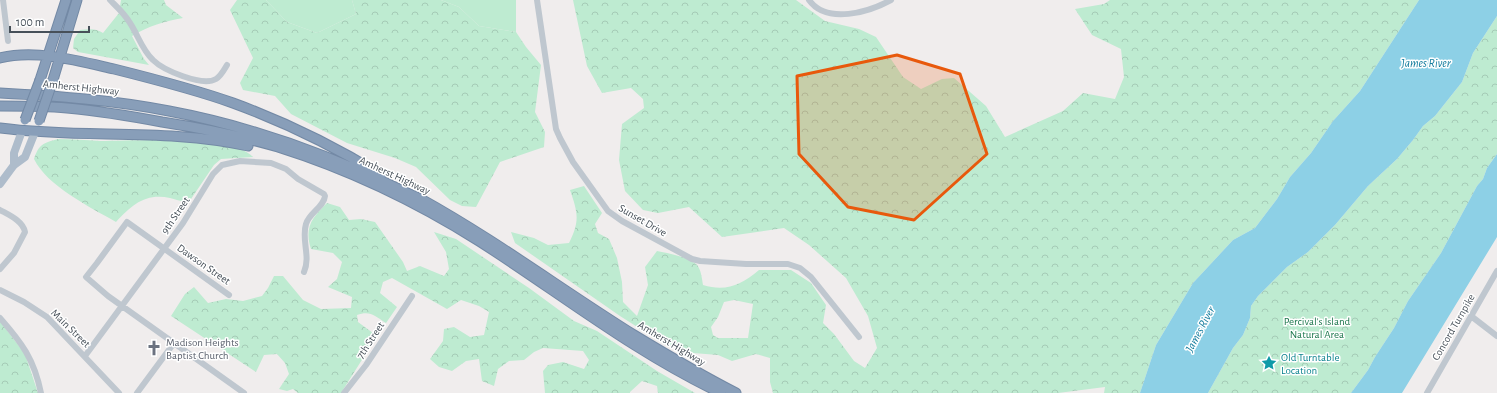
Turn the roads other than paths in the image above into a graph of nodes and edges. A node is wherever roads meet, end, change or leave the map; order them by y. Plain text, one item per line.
1 (3, 0) edge
2 (66, 0) edge
3 (77, 0) edge
4 (110, 0) edge
5 (537, 0) edge
6 (809, 0) edge
7 (891, 0) edge
8 (2, 9) edge
9 (8, 41) dead end
10 (47, 56) junction
11 (0, 58) edge
12 (60, 58) junction
13 (227, 65) dead end
14 (0, 93) edge
15 (0, 106) edge
16 (0, 128) edge
17 (22, 131) junction
18 (35, 132) junction
19 (14, 165) junction
20 (344, 172) junction
21 (0, 184) edge
22 (419, 198) junction
23 (0, 210) edge
24 (164, 248) junction
25 (0, 269) edge
26 (1497, 271) edge
27 (304, 272) dead end
28 (0, 290) edge
29 (229, 295) dead end
30 (412, 296) dead end
31 (122, 306) junction
32 (1471, 316) junction
33 (0, 318) edge
34 (859, 336) dead end
35 (1497, 336) edge
36 (174, 343) junction
37 (85, 356) junction
38 (41, 393) edge
39 (119, 393) edge
40 (137, 393) edge
41 (244, 393) edge
42 (344, 393) edge
43 (720, 393) edge
44 (736, 393) edge
45 (1427, 393) edge

1 - 8 street
2 - 10 highway
3 - 12 highway
4 - 13 street
5 - 34 street, Sunset Drive
6 - 7 street
8 - 9 street
10 - 11 highway
10 - 12 highway
10 - 17 highway, bridge
12 - 18 highway, bridge
12 - 22 highway
14 - 22 highway, Amherst Highway
15 - 20 highway, Amherst Highway
16 - 17 highway
17 - 18 highway
17 - 19 main road
18 - 19 main road
18 - 20 highway
19 - 21 main road
20 - 43 highway, Amherst Highway
22 - 44 highway, Amherst Highway
23 - 25 street
24 - 27 street, 9th Street
24 - 29 street, Dawson Street
24 - 31 street, 9th Street
24 - 31 street, Dawson Street
26 - 32 street, Concord Turnpike
28 - 37 street, Main Street
30 - 42 street, 7th Street
31 - 36 street
31 - 37 street, 9th Street
32 - 35 street
32 - 45 street, Concord Turnpike
33 - 38 street
36 - 40 street
36 - 41 street
37 - 39 street, Main Street

